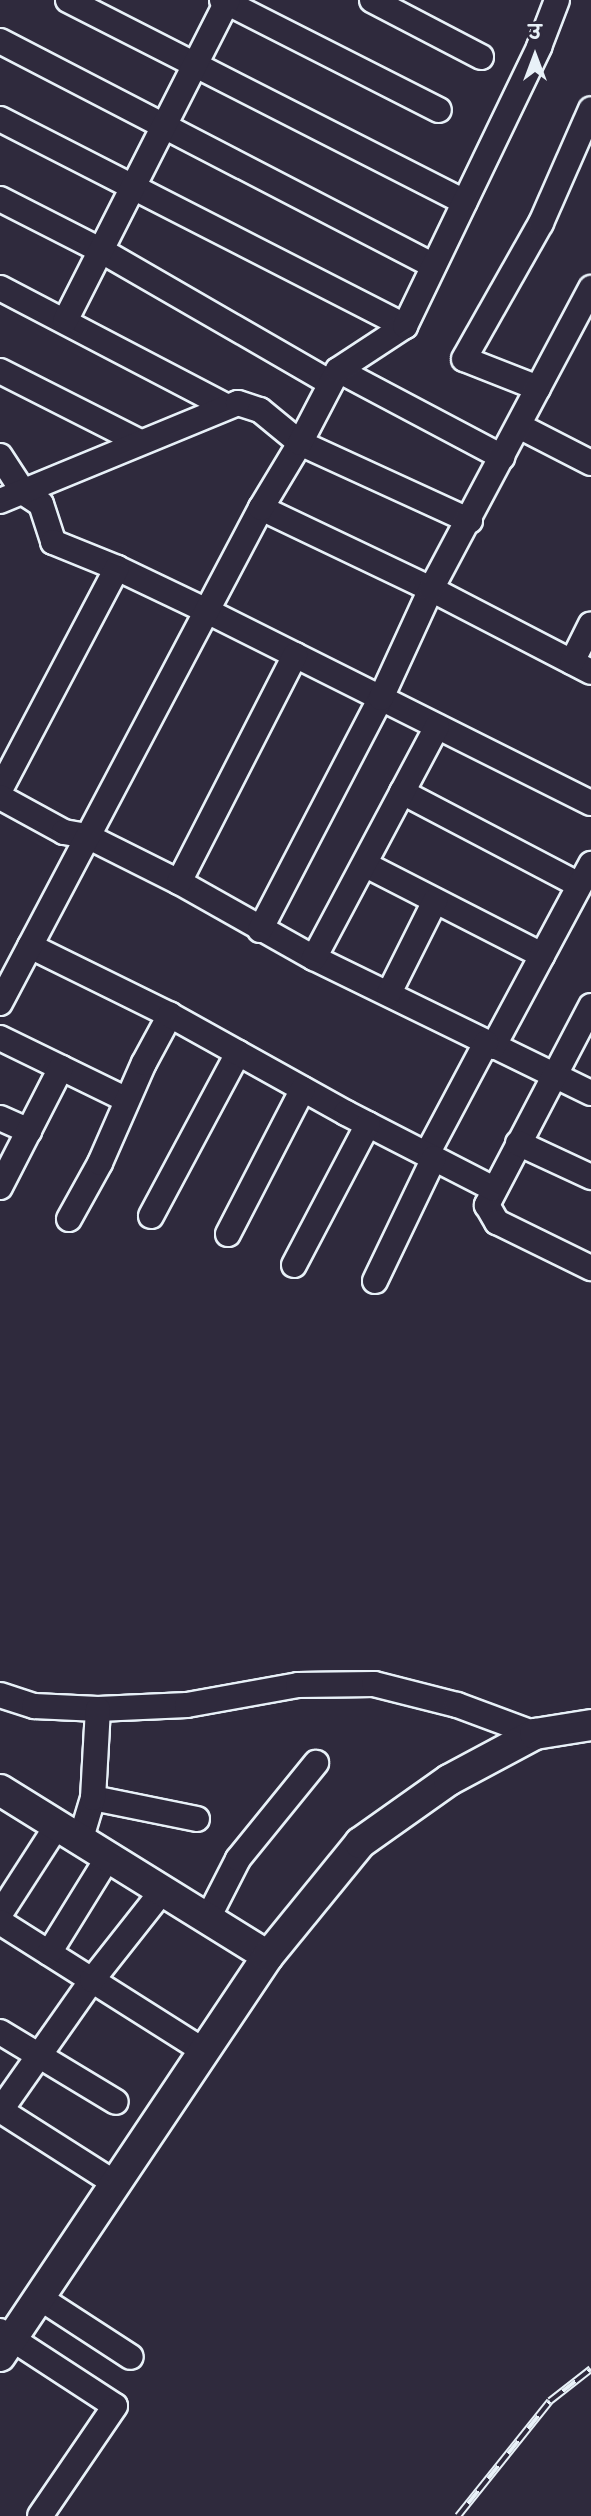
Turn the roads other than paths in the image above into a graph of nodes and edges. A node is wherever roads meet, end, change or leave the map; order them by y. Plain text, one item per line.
1 (68, 0) edge
2 (372, 0) edge
3 (226, 1) edge
4 (550, 2) edge
5 (0, 41) edge
6 (481, 57) dead end
7 (194, 64) junction
8 (591, 109) edge
9 (439, 110) dead end
10 (0, 119) edge
11 (162, 127) junction
12 (133, 189) junction
13 (0, 199) edge
14 (465, 202) junction
15 (102, 251) junction
16 (433, 265) junction
17 (0, 288) edge
18 (591, 288) edge
19 (65, 321) junction
20 (405, 326) junction
21 (0, 371) edge
22 (334, 376) junction
23 (538, 388) junction
24 (226, 406) junction
25 (519, 426) junction
26 (140, 442) junction
27 (300, 443) junction
28 (0, 456) edge
29 (502, 457) junction
30 (591, 463) edge
31 (24, 493) junction
32 (0, 501) edge
33 (261, 508) junction
34 (470, 521) junction
35 (117, 568) junction
36 (431, 589) junction
37 (207, 611) junction
38 (591, 624) edge
39 (295, 655) junction
40 (581, 667) edge
41 (381, 698) junction
42 (437, 727) junction
43 (0, 790) edge
44 (402, 792) junction
45 (0, 797) edge
46 (591, 803) edge
47 (86, 836) junction
48 (366, 865) junction
49 (585, 875) edge
50 (179, 882) junction
51 (435, 901) junction
52 (260, 930) junction
53 (30, 946) junction
54 (542, 955) junction
55 (314, 958) junction
56 (389, 993) junction
57 (0, 1003) edge
58 (591, 1006) edge
59 (170, 1015) junction
60 (0, 1038) edge
61 (489, 1045) junction
62 (238, 1053) junction
63 (61, 1068) junction
64 (556, 1076) junction
65 (303, 1089) junction
66 (591, 1093) edge
67 (128, 1100) junction
68 (0, 1118) edge
69 (368, 1124) junction
70 (29, 1130) junction
71 (518, 1143) junction
72 (431, 1156) junction
73 (591, 1177) edge
74 (0, 1187) edge
75 (494, 1189) junction
76 (151, 1216) dead end
77 (69, 1219) dead end
78 (228, 1234) dead end
79 (294, 1265) dead end
80 (591, 1268) edge
81 (375, 1281) dead end
82 (0, 1695) edge
83 (98, 1709) junction
84 (591, 1724) edge
85 (535, 1734) junction
86 (316, 1763) dead end
87 (0, 1790) edge
88 (93, 1798) junction
89 (197, 1819) dead end
90 (69, 1831) junction
91 (109, 1856) junction
92 (163, 1890) junction
93 (0, 1914) edge
94 (208, 1918) junction
95 (0, 1922) edge
96 (49, 1954) junction
97 (268, 1956) junction
98 (92, 1980) junction
99 (0, 2032) edge
100 (204, 2051) junction
101 (39, 2056) junction
102 (116, 2102) dead end
103 (0, 2110) edge
104 (116, 2184) junction
105 (40, 2298) junction
106 (4, 2342) edge
107 (131, 2357) dead end
108 (40, 2516) edge

1 - 7 street
2 - 6 street
3 - 7 street
3 - 9 street
4 - 14 street
5 - 11 street
7 - 11 street
7 - 14 street
8 - 23 street
10 - 12 street
11 - 12 street
11 - 16 street
12 - 15 street
12 - 20 street
13 - 15 street
14 - 16 street
15 - 19 street
15 - 22 street
16 - 20 street
17 - 19 street
18 - 23 street
19 - 24 street
20 - 22 street
21 - 26 street
22 - 27 street
22 - 29 street
23 - 25 street
24 - 26 street
24 - 27 street
25 - 29 street
25 - 30 street
26 - 31 street
27 - 33 street
27 - 34 street
28 - 31 street
29 - 34 street
31 - 32 street
31 - 35 street
33 - 36 street
33 - 37 street
34 - 36 street
35 - 37 street
35 - 43 street
36 - 40 street
36 - 41 street
37 - 39 street
37 - 47 street
38 - 40 street
39 - 41 street
39 - 50 street
41 - 42 street
41 - 52 street
42 - 44 street
42 - 46 street
44 - 48 street
44 - 49 street
45 - 47 street
47 - 50 street
47 - 53 street
48 - 51 street
48 - 55 street
49 - 54 street
50 - 52 street
51 - 54 street
51 - 56 street
52 - 55 street
53 - 57 street
53 - 59 street
54 - 61 street
55 - 56 street
56 - 61 street
58 - 64 street
59 - 62 street
59 - 67 street
60 - 63 street
61 - 64 street
61 - 72 street
62 - 65 street
62 - 76 street
63 - 67 street
63 - 70 street
64 - 66 street
64 - 71 street
65 - 69 street
65 - 78 street
67 - 77 street
68 - 70 street
69 - 72 street
69 - 79 street
70 - 74 street
71 - 73 street
71 - 75 street
72 - 75 street
72 - 81 street
75 - 80 street
82 - 83 street
83 - 85 street
83 - 88 street
84 - 85 street
85 - 97 street
86 - 94 street
87 - 90 street
88 - 89 street
88 - 90 street
90 - 91 street
90 - 93 street
91 - 92 street
91 - 96 street
92 - 94 street
92 - 98 street
94 - 97 street
95 - 96 street
96 - 98 street
97 - 100 street
98 - 100 street
98 - 101 street
99 - 101 street
100 - 104 street
101 - 102 street
101 - 103 street
103 - 104 street
104 - 105 street
105 - 106 street
105 - 107 street
106 - 108 street

